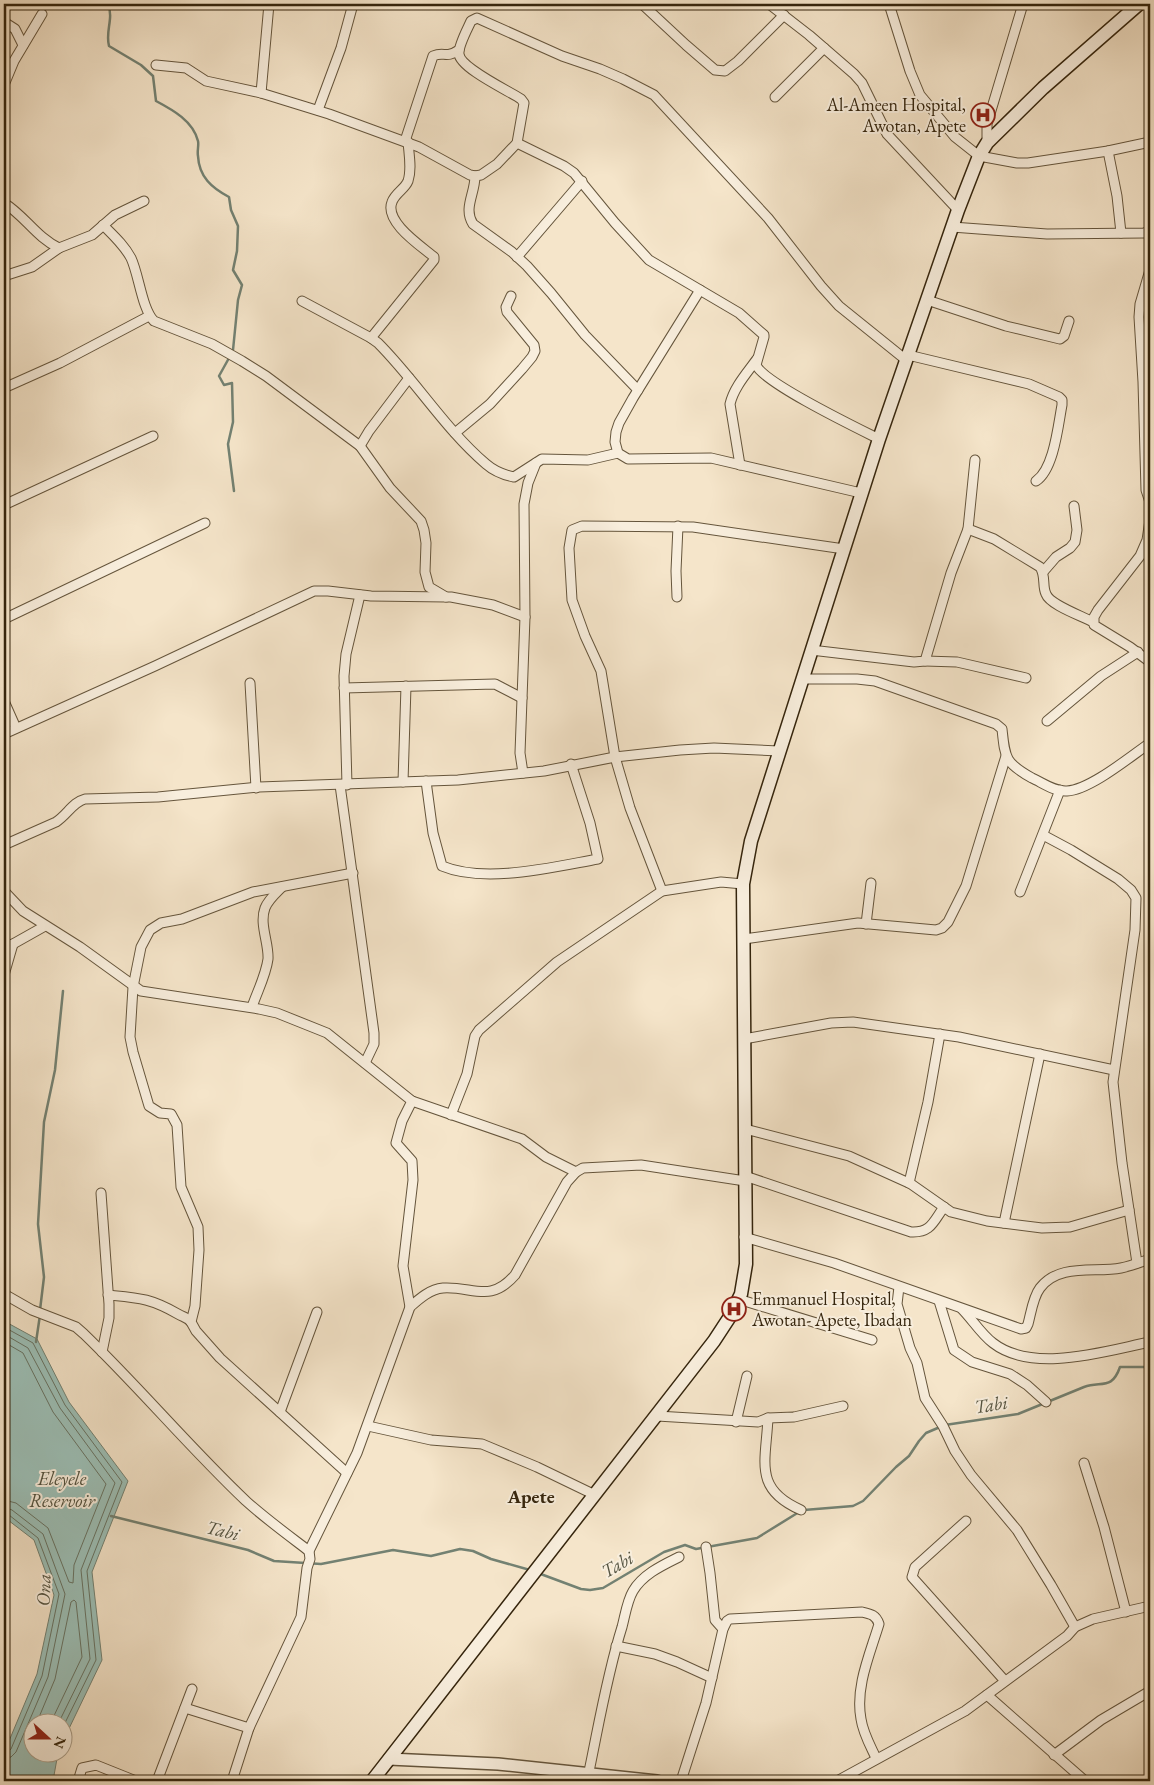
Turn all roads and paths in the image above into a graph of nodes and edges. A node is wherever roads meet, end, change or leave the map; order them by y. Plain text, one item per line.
1 (269, 4) edge
2 (353, 4) edge
3 (642, 4) edge
4 (769, 4) edge
5 (889, 4) edge
6 (1023, 4) edge
7 (1139, 4) edge
8 (42, 14) dead end
9 (784, 15) junction
10 (4, 22) edge
11 (23, 45) junction
12 (824, 48) junction
13 (459, 50) junction
14 (156, 65) dead end
15 (4, 85) edge
16 (261, 94) junction
17 (775, 97) dead end
18 (318, 110) junction
19 (406, 142) junction
20 (517, 142) junction
21 (1150, 142) edge
22 (987, 143) junction
23 (1108, 151) junction
24 (979, 156) junction
25 (475, 176) junction
26 (582, 181) junction
27 (144, 201) dead end
28 (4, 203) edge
29 (958, 210) junction
30 (103, 225) junction
31 (952, 228) junction
32 (1150, 232) edge
33 (1121, 233) junction
34 (59, 248) junction
35 (517, 257) junction
36 (1150, 270) edge
37 (4, 276) edge
38 (700, 290) junction
39 (510, 296) dead end
40 (927, 300) junction
41 (302, 301) dead end
42 (149, 316) junction
43 (1069, 321) dead end
44 (371, 338) junction
45 (1140, 340) junction
46 (1150, 341) edge
47 (758, 357) junction
48 (907, 358) junction
49 (409, 378) junction
50 (4, 388) edge
51 (638, 390) junction
52 (1147, 402) edge
53 (455, 433) junction
54 (153, 436) dead end
55 (879, 439) junction
56 (360, 446) junction
57 (618, 453) junction
58 (974, 460) dead end
59 (536, 463) junction
60 (740, 465) junction
61 (1036, 482) dead end
62 (861, 493) junction
63 (1150, 502) edge
64 (4, 505) edge
65 (1074, 506) dead end
66 (1150, 520) edge
67 (205, 523) dead end
68 (678, 526) junction
69 (968, 529) junction
70 (844, 549) junction
71 (1043, 572) junction
72 (360, 595) junction
73 (446, 597) junction
74 (677, 597) dead end
75 (525, 618) junction
76 (4, 619) edge
77 (1093, 622) junction
78 (811, 650) junction
79 (1138, 652) junction
80 (924, 661) junction
81 (1150, 662) edge
82 (1026, 678) dead end
83 (802, 679) junction
84 (250, 683) dead end
85 (406, 686) junction
86 (344, 688) junction
87 (522, 698) junction
88 (4, 701) edge
89 (1047, 721) dead end
90 (16, 728) junction
91 (4, 734) edge
92 (1150, 743) edge
93 (779, 751) junction
94 (1006, 756) junction
95 (615, 757) junction
96 (571, 764) junction
97 (523, 773) junction
98 (426, 781) junction
99 (403, 782) junction
100 (344, 785) junction
101 (256, 788) junction
102 (1060, 790) junction
103 (1043, 835) junction
104 (4, 845) edge
105 (353, 873) junction
106 (871, 883) dead end
107 (743, 884) junction
108 (282, 887) junction
109 (4, 891) edge
110 (662, 891) junction
111 (1020, 892) dead end
112 (866, 924) junction
113 (45, 926) junction
114 (744, 939) junction
115 (8, 946) edge
116 (4, 975) edge
117 (133, 987) junction
118 (252, 1008) junction
119 (940, 1034) junction
120 (744, 1038) junction
121 (1040, 1054) junction
122 (365, 1063) junction
123 (1114, 1070) junction
124 (412, 1101) junction
125 (451, 1116) junction
126 (745, 1129) junction
127 (576, 1172) junction
128 (745, 1178) junction
129 (909, 1183) junction
130 (101, 1193) dead end
131 (944, 1207) junction
132 (1129, 1210) junction
133 (1004, 1223) junction
134 (744, 1237) junction
135 (1150, 1259) edge
136 (1136, 1263) junction
137 (899, 1287) junction
138 (4, 1294) edge
139 (108, 1295) junction
140 (738, 1299) junction
141 (940, 1301) junction
142 (410, 1307) junction
143 (962, 1308) junction
144 (317, 1312) dead end
145 (191, 1322) junction
146 (872, 1340) dead end
147 (1150, 1342) edge
148 (102, 1352) junction
149 (747, 1376) dead end
150 (1046, 1402) dead end
151 (843, 1406) dead end
152 (280, 1412) junction
153 (657, 1416) junction
154 (768, 1418) junction
155 (736, 1422) junction
156 (368, 1426) junction
157 (1084, 1463) dead end
158 (347, 1472) junction
159 (596, 1495) junction
160 (801, 1510) dead end
161 (966, 1521) dead end
162 (706, 1547) dead end
163 (679, 1557) dead end
164 (309, 1559) junction
165 (1150, 1606) edge
166 (1126, 1612) junction
167 (1075, 1627) junction
168 (723, 1629) junction
169 (616, 1646) junction
170 (712, 1678) junction
171 (1005, 1681) junction
172 (192, 1689) dead end
173 (1150, 1691) edge
174 (987, 1695) junction
175 (185, 1708) junction
176 (249, 1728) junction
177 (1054, 1755) junction
178 (388, 1758) junction
179 (876, 1758) junction
180 (588, 1777) edge
181 (78, 1781) edge
182 (136, 1781) edge
183 (157, 1781) edge
184 (232, 1781) edge
185 (372, 1781) edge
186 (657, 1781) edge
187 (681, 1781) edge
188 (837, 1781) edge
189 (1085, 1781) edge

1 - 16 street
2 - 18 street
3 - 9 street
4 - 9 street
5 - 24 street
6 - 22 street
7 - 22 main road
8 - 11 street
9 - 12 street
10 - 11 street
11 - 15 street
12 - 17 street
12 - 29 street
13 - 19 street
13 - 20 street
13 - 48 street
14 - 16 street
16 - 18 street
18 - 19 street
19 - 25 street
19 - 44 street
20 - 25 street
20 - 26 street
21 - 23 street
22 - 24 main road
23 - 24 street
23 - 33 street
24 - 29 main road
25 - 35 street
26 - 35 street
26 - 38 street
27 - 30 street
28 - 34 street
29 - 31 main road
30 - 34 street
30 - 42 street
31 - 33 street
31 - 40 main road
32 - 33 street
34 - 37 street
35 - 51 street
36 - 45 street
38 - 47 street
38 - 51 street
39 - 53 street
40 - 43 street
40 - 48 main road
41 - 44 street
42 - 50 street
42 - 56 street
44 - 49 street
45 - 46 street
45 - 52 street
47 - 55 street
47 - 60 street
48 - 55 main road
48 - 61 street
49 - 53 street
49 - 56 street
51 - 57 street
52 - 63 street
53 - 59 street
54 - 64 street
55 - 62 main road
56 - 73 street
57 - 59 street
57 - 60 street
58 - 69 street
59 - 75 street
60 - 62 street
62 - 70 main road
65 - 71 street
66 - 77 street
67 - 76 street
68 - 70 street
68 - 74 street
68 - 95 street
69 - 71 street
69 - 80 street
70 - 78 main road
71 - 77 street
72 - 73 street
72 - 86 street
72 - 90 street
73 - 75 street
75 - 87 street
77 - 79 street
78 - 80 street
78 - 83 main road
79 - 81 street
79 - 89 street
80 - 82 street
83 - 93 main road
83 - 94 street
84 - 101 street
85 - 86 street
85 - 87 street
85 - 99 street
86 - 100 street
87 - 97 street
88 - 90 street
90 - 91 street
92 - 102 street
93 - 95 street
93 - 107 main road
94 - 102 street
94 - 112 street
95 - 96 street
95 - 110 street
96 - 97 street
96 - 98 street
97 - 98 street
98 - 99 street
99 - 100 street
100 - 101 street
100 - 105 street
101 - 104 street
102 - 103 street
103 - 111 street
103 - 123 street
105 - 108 street
105 - 122 street
106 - 112 street
107 - 110 street
107 - 114 main road
108 - 117 street
108 - 118 street
109 - 113 street
110 - 125 street
112 - 114 street
113 - 115 street
113 - 117 street
114 - 120 main road
115 - 116 street
117 - 118 street
117 - 145 street
118 - 122 street
119 - 120 street
119 - 121 street
119 - 129 street
120 - 126 main road
121 - 123 street
121 - 133 street
122 - 124 street
123 - 132 street
124 - 125 street
124 - 142 street
125 - 127 street
126 - 128 main road
126 - 129 street
127 - 128 street
127 - 142 street
128 - 131 street
128 - 134 main road
129 - 131 street
130 - 139 street
131 - 133 street
132 - 133 street
132 - 136 street
134 - 137 street
134 - 140 main road
135 - 136 street
136 - 143 street
137 - 141 street
137 - 167 street
138 - 148 street
139 - 145 street
139 - 148 street
140 - 146 street
140 - 153 main road
141 - 143 street
141 - 150 street
142 - 156 street
143 - 147 street
144 - 152 street
145 - 152 street
148 - 164 street
149 - 155 street
151 - 154 street
152 - 158 street
153 - 155 street
153 - 159 main road
154 - 155 street
154 - 160 street
156 - 158 street
156 - 159 street
157 - 166 street
158 - 164 street
159 - 178 main road
161 - 171 street
162 - 168 street
163 - 169 street
164 - 176 street
165 - 166 street
166 - 167 street
167 - 171 street
168 - 170 street
168 - 179 street
169 - 170 street
169 - 180 street
170 - 187 street
171 - 174 street
172 - 175 street
173 - 177 street
174 - 177 street
174 - 179 street
175 - 176 street
175 - 183 street
176 - 184 street
177 - 189 street
178 - 180 street
178 - 185 main road
179 - 188 street
180 - 186 street
181 - 182 street

